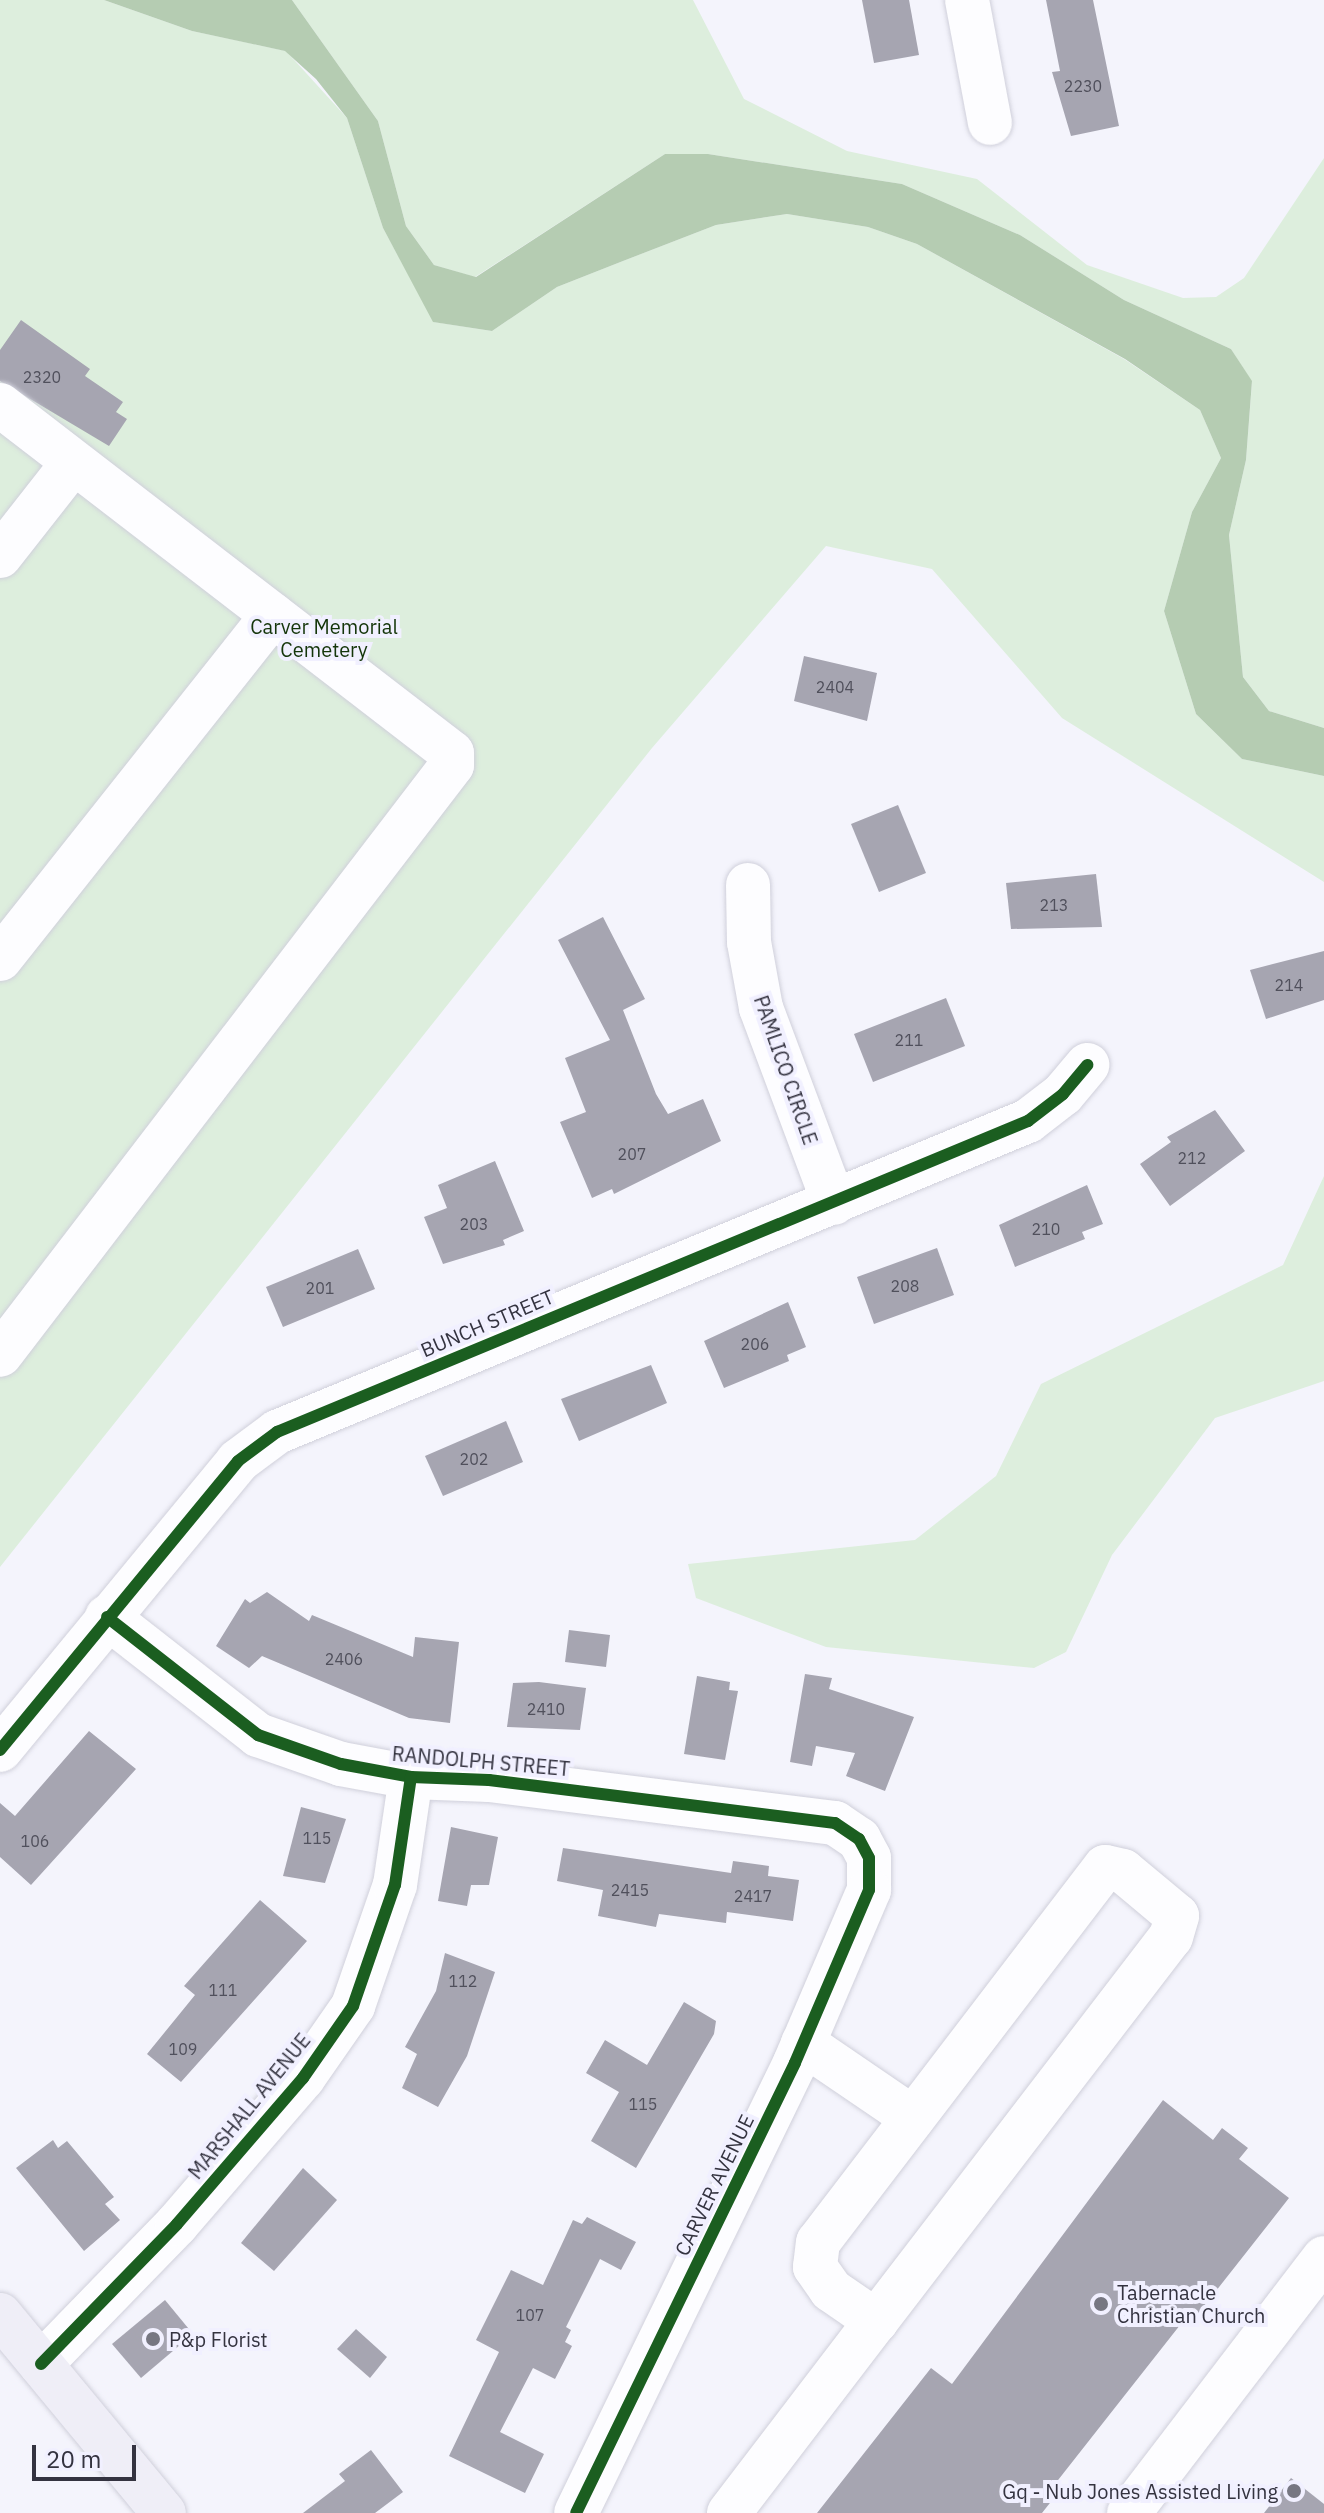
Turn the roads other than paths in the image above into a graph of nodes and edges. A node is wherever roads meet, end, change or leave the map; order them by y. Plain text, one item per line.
1 (967, 0) edge
2 (990, 123) dead end
3 (0, 405) edge
4 (73, 463) junction
5 (0, 556) edge
6 (273, 615) junction
7 (748, 885) dead end
8 (0, 959) edge
9 (1087, 1065) dead end
10 (834, 1203) junction
11 (0, 1355) edge
12 (107, 1617) junction
13 (0, 1750) edge
14 (411, 1777) junction
15 (871, 1869) joint
16 (803, 2043) junction
17 (913, 2118) junction
18 (1324, 2258) edge
19 (0, 2315) edge
20 (876, 2321) junction
21 (41, 2364) junction
22 (164, 2513) edge
23 (576, 2513) edge
24 (729, 2513) edge
25 (1129, 2513) edge

1 - 2 street
3 - 4 street
4 - 5 street
4 - 6 street
6 - 8 street
6 - 11 street
7 - 10 street, PAMLICO CIRCLE
9 - 10 street, BUNCH STREET
10 - 12 street, BUNCH STREET
12 - 13 street, BUNCH STREET
12 - 14 street, RANDOLPH STREET
14 - 15 street, RANDOLPH STREET
14 - 21 street, MARSHALL AVENUE
15 - 16 street, CARVER AVENUE
16 - 17 street
16 - 23 street, CARVER AVENUE
17 - 20 street
17 - 20 street
18 - 25 street
19 - 21 main road
20 - 24 street
21 - 22 main road

